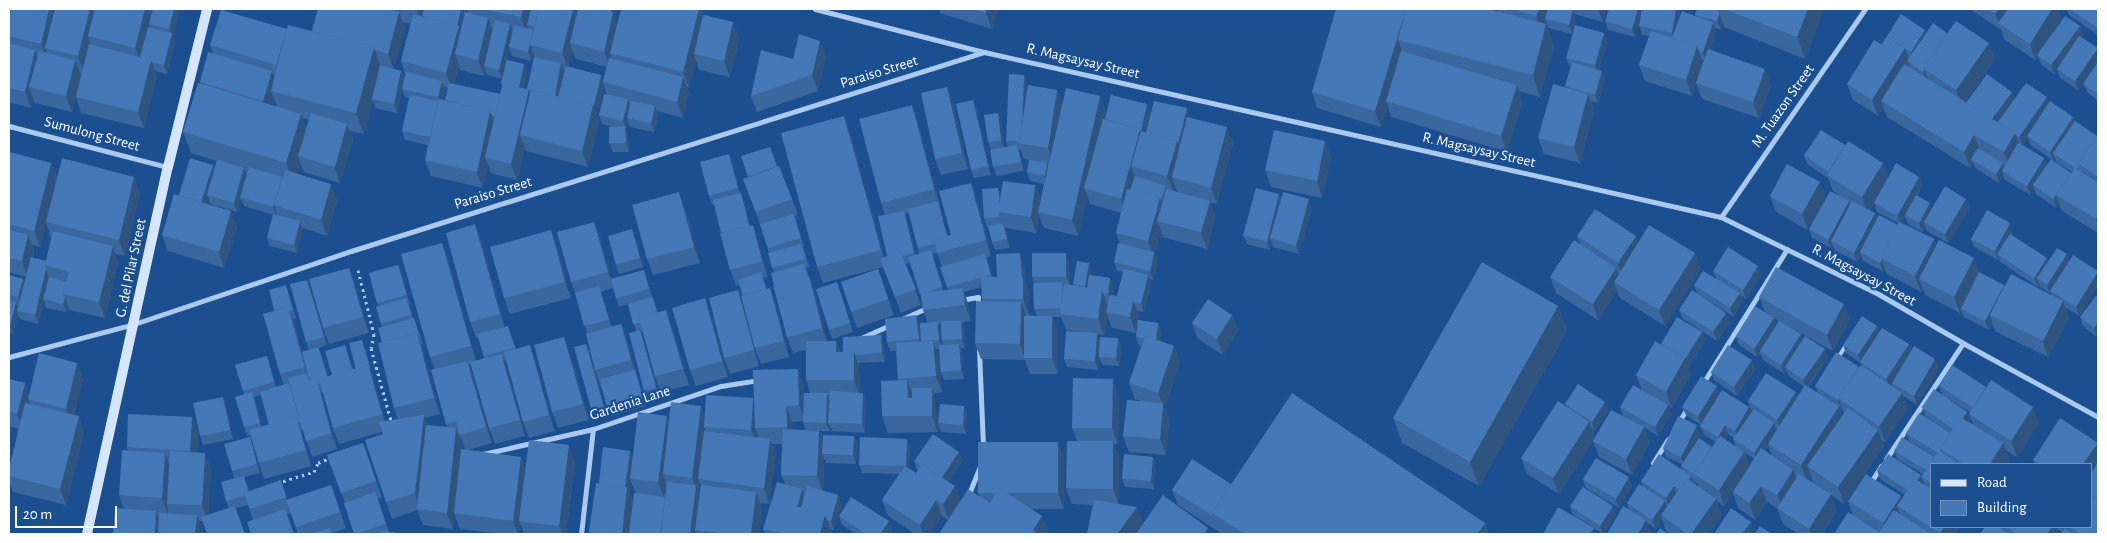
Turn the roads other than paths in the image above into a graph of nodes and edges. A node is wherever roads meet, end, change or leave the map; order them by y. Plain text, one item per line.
1 (207, 9) edge
2 (814, 9) edge
3 (1865, 9) edge
4 (984, 52) junction
5 (9, 126) edge
6 (168, 167) junction
7 (1721, 217) junction
8 (1786, 249) junction
9 (951, 302) edge
10 (933, 305) edge
11 (978, 316) edge
12 (134, 324) junction
13 (853, 342) edge
14 (1848, 342) edge
15 (1963, 343) junction
16 (979, 346) edge
17 (9, 357) edge
18 (1832, 366) edge
19 (770, 378) edge
20 (1698, 391) edge
21 (1692, 400) edge
22 (2098, 417) edge
23 (1677, 425) edge
24 (592, 429) junction
25 (1672, 434) edge
26 (983, 450) edge
27 (478, 455) edge
28 (981, 463) edge
29 (1650, 467) edge
30 (1867, 487) edge
31 (964, 507) edge
32 (87, 534) edge
33 (580, 534) edge

1 - 6 street, G. del Pilar Street
2 - 4 street, R. Magsaysay Street
3 - 7 street, M. Tuazon Street
4 - 7 street, R. Magsaysay Street
4 - 12 street, Paraiso Street
5 - 6 street, Sumulong Street
6 - 12 street, G. del Pilar Street
7 - 8 street, R. Magsaysay Street
8 - 15 street, R. Magsaysay Street
8 - 20 street
9 - 11 street
10 - 13 street
12 - 17 street, Paraiso Street
12 - 32 street, G. del Pilar Street
14 - 18 lane
15 - 22 street, R. Magsaysay Street
15 - 30 street
16 - 26 street
19 - 24 street, Gardenia Lane
21 - 23 street
24 - 27 street, Gardenia Lane
24 - 33 street
25 - 29 street
28 - 31 street

